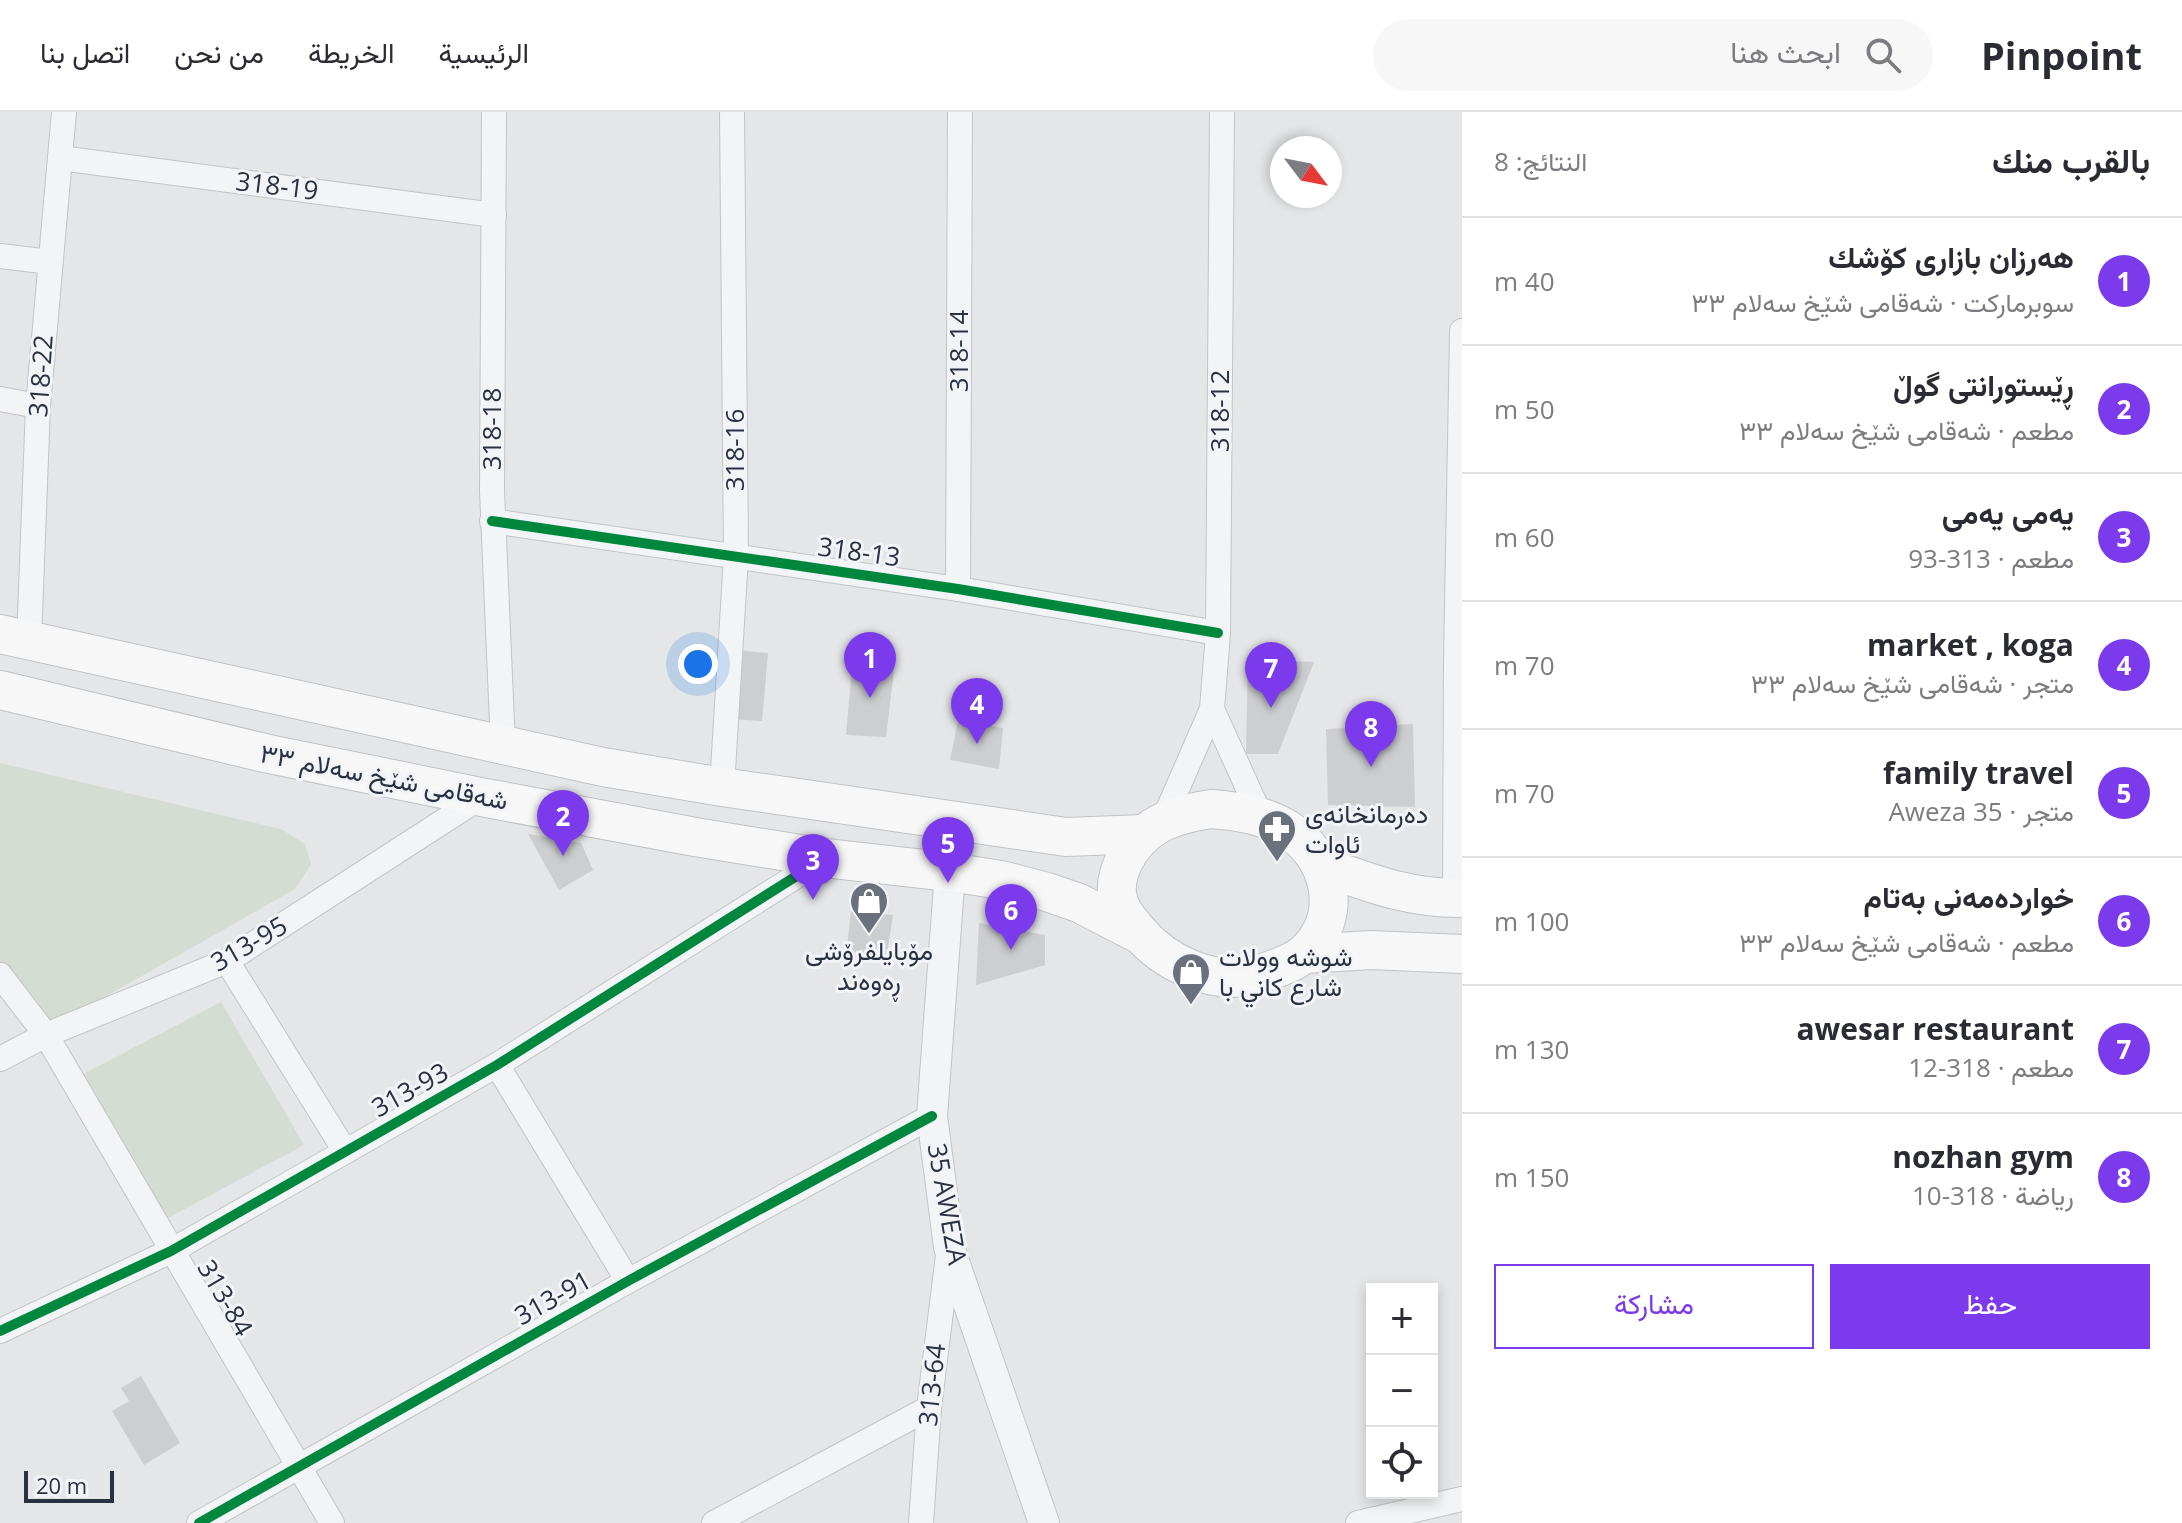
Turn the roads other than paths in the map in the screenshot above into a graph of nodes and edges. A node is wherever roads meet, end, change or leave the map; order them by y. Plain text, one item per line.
1 (64, 112) edge
2 (494, 112) edge
3 (732, 112) edge
4 (960, 112) edge
5 (1222, 112) edge
6 (60, 158) junction
7 (494, 215) junction
8 (0, 256) edge
9 (50, 262) junction
10 (1462, 331) edge
11 (0, 399) edge
12 (38, 406) junction
13 (492, 521) junction
14 (736, 556) junction
15 (958, 589) junction
16 (1218, 633) junction
17 (14, 637) edge
18 (1459, 661) edge
19 (0, 690) edge
20 (1212, 709) junction
21 (503, 746) junction
22 (722, 787) junction
23 (481, 797) junction
24 (1261, 817) junction
25 (1154, 827) junction
26 (825, 858) junction
27 (1322, 866) junction
28 (950, 872) junction
29 (1459, 898) edge
30 (1141, 935) junction
31 (1304, 954) junction
32 (1462, 954) edge
33 (227, 961) junction
34 (0, 975) edge
35 (46, 1035) junction
36 (0, 1059) edge
37 (497, 1065) junction
38 (932, 1116) junction
39 (345, 1151) junction
40 (949, 1247) junction
41 (171, 1251) junction
42 (628, 1281) junction
43 (0, 1331) edge
44 (929, 1408) junction
45 (299, 1467) junction
46 (1462, 1499) edge
47 (199, 1523) edge
48 (332, 1523) edge
49 (714, 1523) edge
50 (921, 1523) edge
51 (1044, 1523) edge
52 (1358, 1523) edge

1 - 6 street, 318-22
2 - 7 street, 318-18
3 - 14 street, 318-16
4 - 15 street, 318-14
5 - 16 street, 318-12
6 - 7 street, 318-19
6 - 9 street, 318-22
7 - 13 street, 318-18
8 - 9 street
9 - 12 street, 318-22
10 - 18 street
11 - 12 street
12 - 17 street, 318-22
13 - 14 street, 318-13
13 - 21 street, 318-18
14 - 15 street, 318-13
14 - 22 street, 318-16
15 - 16 street, 318-13
16 - 20 street, 318-12
17 - 21 main road, شەقامی شێخ سەلام ٣٣
18 - 29 street
19 - 23 main road, شەقامی شێخ سەلام ٣٣
20 - 24 street, 318-12
20 - 25 street, 318-12
21 - 22 main road, شەقامی شێخ سەلام ٣٣
22 - 25 main road, شەقامی شێخ سەلام ٣٣
23 - 26 main road, شەقامی شێخ سەلام ٣٣
23 - 33 street, 313-95
24 - 25 main road, شەقامی شێخ سەلام ٣٣
24 - 27 main road, شەقامی شێخ سەلام ٣٣
25 - 30 main road, شەقامی شێخ سەلام ٣٣
26 - 28 main road, شەقامی شێخ سەلام ٣٣
26 - 37 street, 313-93
27 - 29 main road, شەقامی شێخ سەلام ٣٣
27 - 31 main road, شەقامی شێخ سەلام ٣٣
28 - 30 main road, شەقامی شێخ سەلام ٣٣
28 - 38 street, 35 AWEZA
30 - 31 main road, شەقامی شێخ سەلام ٣٣
31 - 32 main road, شەقامی شێخ سەلام ٣٣
33 - 35 street, 313-95
33 - 39 street
34 - 35 street, 313-84
35 - 36 street, 313-95
35 - 41 street, 313-84
37 - 39 street, 313-93
37 - 42 street
38 - 40 street, 35 AWEZA
38 - 42 street, 313-91
39 - 41 street, 313-93
40 - 44 street, 313-64
40 - 51 street, 35 AWEZA
41 - 43 street, 313-93
41 - 45 street, 313-84
42 - 45 street, 313-91
44 - 49 street
44 - 50 street, 313-64
45 - 47 street, 313-91
45 - 48 street, 313-84
46 - 52 street

